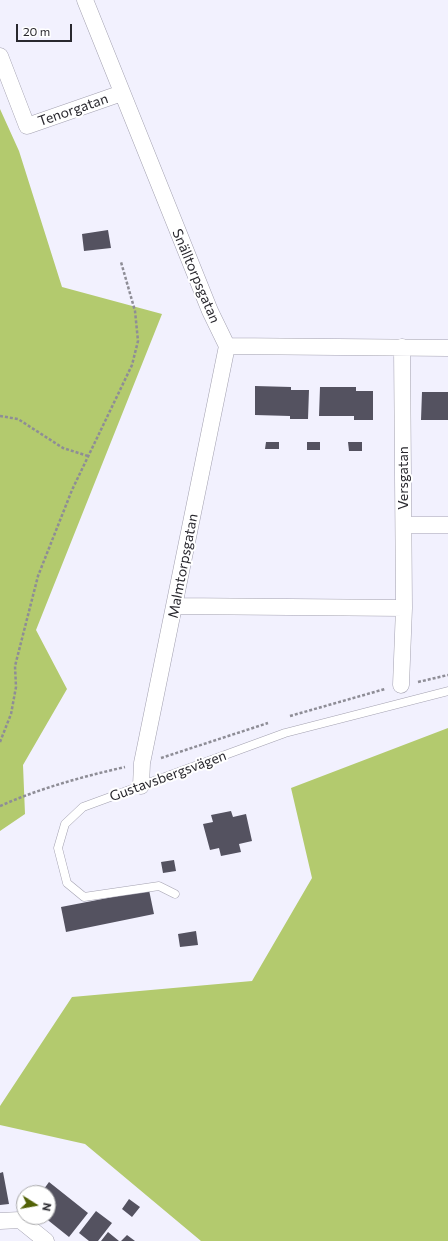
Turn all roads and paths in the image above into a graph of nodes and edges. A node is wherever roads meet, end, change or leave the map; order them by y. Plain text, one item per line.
1 (85, 0) edge
2 (0, 56) edge
3 (122, 93) junction
4 (121, 262) dead end
5 (227, 346) junction
6 (402, 347) junction
7 (448, 348) edge
8 (0, 416) edge
9 (88, 456) junction
10 (448, 525) edge
11 (404, 526) junction
12 (175, 606) junction
13 (404, 608) junction
14 (448, 676) edge
15 (401, 685) junction
16 (448, 691) edge
17 (283, 718) dead end
18 (275, 721) dead end
19 (0, 742) edge
20 (142, 763) junction
21 (140, 786) junction
22 (0, 806) edge
23 (175, 894) dead end
24 (0, 1221) edge
25 (46, 1241) edge

1 - 3 street, Snälltorpsgatan
2 - 3 street, Tenorgatan
3 - 5 street, Snälltorpsgatan
4 - 9 path
5 - 6 street
5 - 12 street, Malmtorpsgatan
6 - 7 street
6 - 11 street, Versgatan
8 - 9 path
9 - 19 path
10 - 11 street
11 - 13 street, Versgatan
12 - 13 street
12 - 20 street, Malmtorpsgatan
13 - 15 street, Versgatan
14 - 15 path
15 - 17 path
16 - 21 lane, Gustavsbergsvägen
18 - 20 path
20 - 21 street, Malmtorpsgatan
20 - 22 path
21 - 23 lane, Gustavsbergsvägen
24 - 25 street

